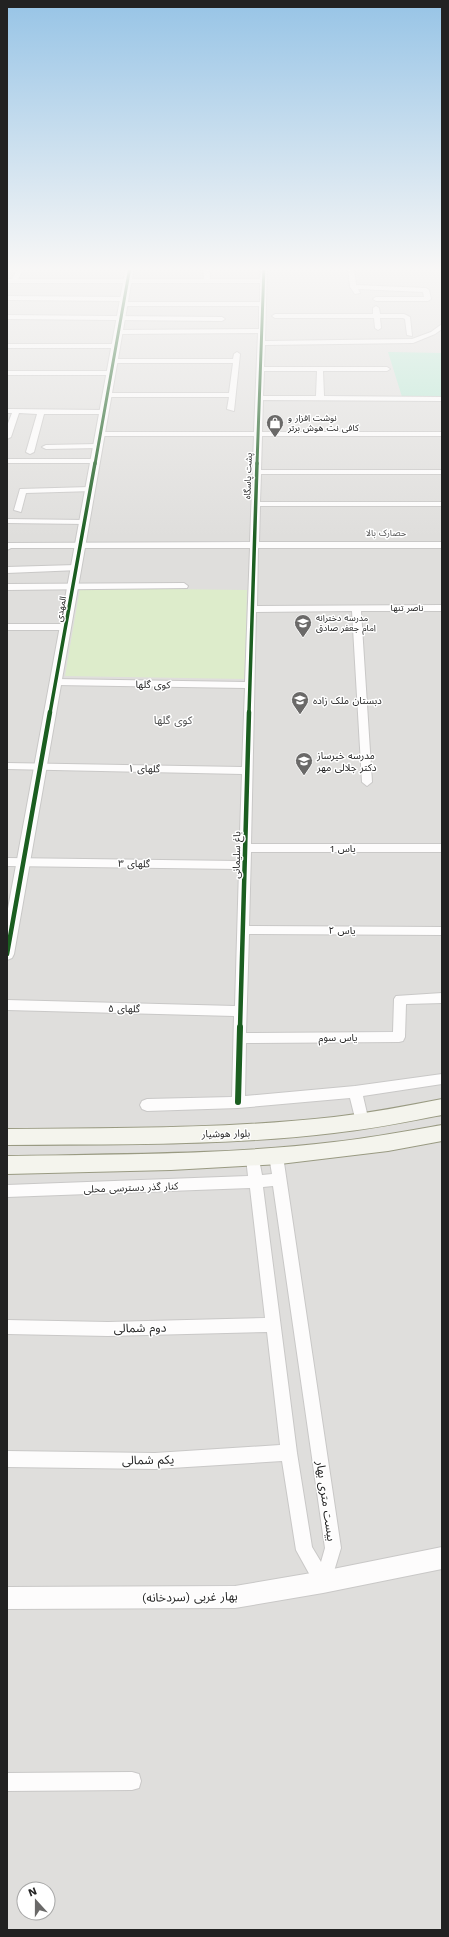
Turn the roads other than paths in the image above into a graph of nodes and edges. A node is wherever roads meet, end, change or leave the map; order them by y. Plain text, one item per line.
1 (114, 357) edge
2 (236, 357) edge
3 (261, 357) edge
4 (114, 361) junction
5 (236, 361) junction
6 (261, 369) junction
7 (320, 369) junction
8 (387, 369) dead end
9 (7, 373) edge
10 (111, 373) junction
11 (107, 395) junction
12 (232, 395) junction
13 (260, 398) junction
14 (320, 398) junction
15 (442, 399) edge
16 (231, 409) dead end
17 (7, 411) edge
18 (16, 411) junction
19 (41, 411) junction
20 (104, 412) junction
21 (258, 433) junction
22 (100, 434) junction
23 (442, 434) edge
24 (7, 437) edge
25 (98, 446) junction
26 (46, 447) dead end
27 (30, 452) dead end
28 (8, 461) edge
29 (96, 461) junction
30 (257, 472) junction
31 (442, 472) edge
32 (90, 489) junction
33 (255, 504) junction
34 (442, 504) edge
35 (18, 510) dead end
36 (7, 521) edge
37 (85, 522) junction
38 (80, 545) junction
39 (254, 545) junction
40 (442, 545) edge
41 (7, 547) edge
42 (76, 568) junction
43 (7, 570) edge
44 (73, 586) junction
45 (184, 586) dead end
46 (7, 587) edge
47 (356, 608) junction
48 (442, 608) edge
49 (252, 609) junction
50 (7, 627) edge
51 (66, 627) junction
52 (56, 682) junction
53 (250, 684) junction
54 (7, 766) edge
55 (41, 766) junction
56 (247, 771) junction
57 (367, 782) dead end
58 (245, 848) junction
59 (442, 848) edge
60 (7, 862) edge
61 (24, 862) junction
62 (245, 865) junction
63 (243, 930) junction
64 (442, 931) edge
65 (7, 954) edge
66 (442, 998) edge
67 (7, 1005) edge
68 (241, 1010) junction
69 (240, 1038) junction
70 (442, 1079) edge
71 (355, 1092) junction
72 (238, 1102) junction
73 (146, 1105) dead end
74 (442, 1107) edge
75 (362, 1122) junction
76 (442, 1133) edge
77 (7, 1137) edge
78 (276, 1156) junction
79 (253, 1158) junction
80 (7, 1164) edge
81 (279, 1179) junction
82 (256, 1182) junction
83 (7, 1191) edge
84 (273, 1325) junction
85 (7, 1327) edge
86 (289, 1453) junction
87 (7, 1459) edge
88 (442, 1558) edge
89 (323, 1582) junction
90 (7, 1598) edge
91 (132, 1781) dead end
92 (7, 1782) edge

1 - 4 street, المهدی
2 - 5 street
3 - 6 street, پشت پاسگاه
4 - 5 street
4 - 10 street, المهدی
5 - 12 street
6 - 7 street
6 - 13 street, پشت پاسگاه
7 - 8 street
7 - 14 street
9 - 10 street
10 - 11 street, المهدی
11 - 12 street
11 - 20 street, المهدی
12 - 16 street
13 - 14 street
13 - 21 street, پشت پاسگاه
14 - 15 street
17 - 18 street
18 - 19 street
18 - 24 street
19 - 20 street
19 - 27 street
20 - 22 street, المهدی
21 - 22 street
21 - 23 street
21 - 30 street, پشت پاسگاه
22 - 25 street, المهدی
25 - 26 street
25 - 29 street, المهدی
28 - 29 street
29 - 32 street, المهدی
30 - 31 street
30 - 33 street, پشت پاسگاه
32 - 35 street
32 - 37 street, المهدی
33 - 34 street
33 - 39 street, پشت پاسگاه
36 - 37 street
37 - 38 street, المهدی
38 - 39 street
38 - 41 street
38 - 42 street, المهدی
39 - 40 street
39 - 49 street, پشت پاسگاه
42 - 43 street
42 - 44 street, المهدی
44 - 45 street
44 - 46 street
44 - 51 street, المهدی
47 - 48 street, ناصر تنها
47 - 49 street, ناصر تنها
47 - 57 street
49 - 53 street, باغ سلیمانی
50 - 51 street
51 - 52 street, المهدی
52 - 53 street, کوی گلها
52 - 55 street, المهدی
53 - 56 street, باغ سلیمانی
54 - 55 street, گلهای ۱
55 - 56 street, گلهای ۱
55 - 61 street, المهدی
56 - 58 street, باغ سلیمانی
58 - 59 street, یاس 1
58 - 62 street, باغ سلیمانی
60 - 61 street, گلهای ۳
61 - 62 street, گلهای ۳
61 - 65 street, المهدی
62 - 63 street, باغ سلیمانی
63 - 64 street, یاس ۲
63 - 68 street, باغ سلیمانی
66 - 69 street, یاس سوم
67 - 68 street, گلهای ۵
68 - 69 street, باغ سلیمانی
69 - 72 street, باغ سلیمانی
70 - 71 street
71 - 72 street
71 - 75 street
72 - 73 street
74 - 75 main road, بلوار هوشیار
75 - 77 main road, بلوار هوشیار
76 - 78 main road
78 - 79 main road
78 - 81 street, بیست متری بهار
79 - 80 main road
79 - 82 street
81 - 82 street, کنار گذر دسترسی محلی
81 - 89 street, بیست متری بهار
82 - 83 street, کنار گذر دسترسی محلی
82 - 84 street
84 - 85 street, دوم شمالی
84 - 86 street
86 - 87 street, یکم شمالی
86 - 89 street
88 - 89 street, بهار غربی (سردخانه)
89 - 90 street, بهار غربی (سردخانه)
91 - 92 street

